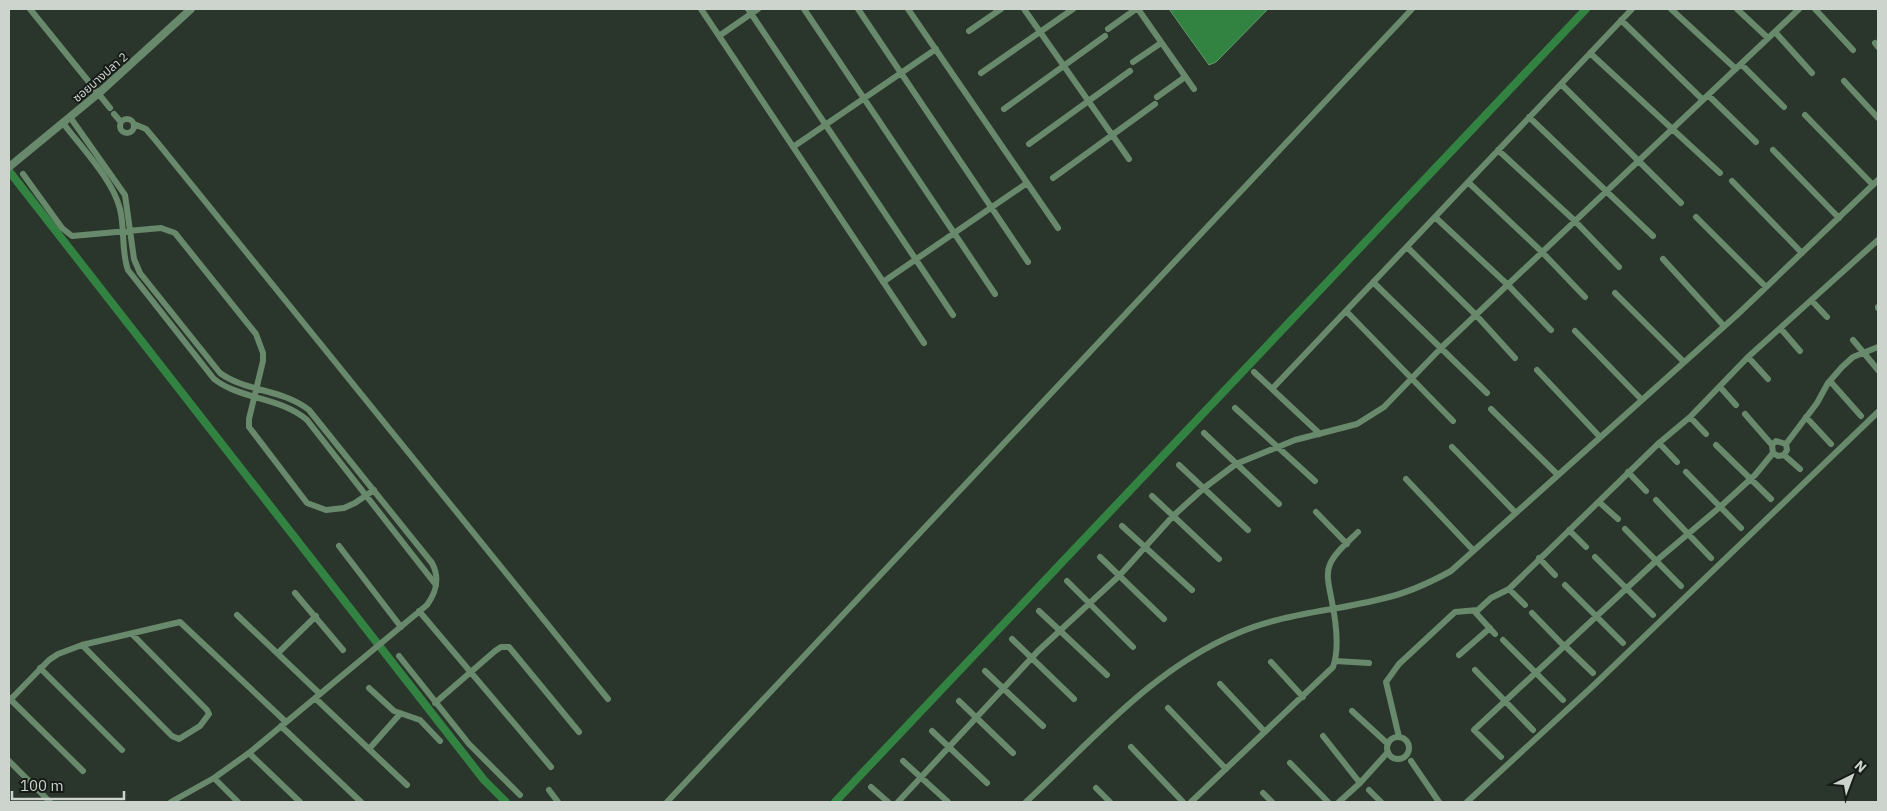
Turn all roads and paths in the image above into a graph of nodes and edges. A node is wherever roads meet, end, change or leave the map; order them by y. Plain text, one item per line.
1 (30, 9) edge
2 (191, 9) edge
3 (701, 9) edge
4 (758, 9) edge
5 (804, 9) edge
6 (858, 9) edge
7 (908, 9) edge
8 (1001, 9) edge
9 (1024, 9) edge
10 (1073, 9) edge
11 (1137, 9) edge
12 (1412, 9) edge
13 (1632, 9) edge
14 (1672, 9) edge
15 (1737, 9) edge
16 (1799, 9) edge
17 (1815, 9) edge
18 (749, 11) edge
19 (1621, 20) junction
20 (1108, 29) dead end
21 (969, 31) dead end
22 (1040, 32) junction
23 (1775, 32) junction
24 (719, 36) junction
25 (1105, 36) dead end
26 (1768, 38) junction
27 (1161, 43) junction
28 (936, 49) junction
29 (1853, 50) dead end
30 (1590, 53) junction
31 (1133, 62) dead end
32 (1741, 64) junction
33 (1064, 66) junction
34 (1736, 69) junction
35 (1130, 71) dead end
36 (901, 72) junction
37 (981, 73) dead end
38 (1812, 73) dead end
39 (1185, 77) junction
40 (1844, 82) dead end
41 (1560, 84) junction
42 (1194, 89) dead end
43 (99, 93) junction
44 (1157, 97) dead end
45 (1705, 97) junction
46 (864, 98) junction
47 (1088, 101) junction
48 (1155, 104) dead end
49 (1784, 107) dead end
50 (1004, 109) dead end
51 (1805, 115) dead end
52 (70, 117) junction
53 (1529, 118) junction
54 (1878, 118) edge
55 (121, 122) junction
56 (63, 123) junction
57 (134, 124) junction
58 (825, 124) junction
59 (1672, 129) junction
60 (1112, 135) junction
61 (1756, 142) dead end
62 (1029, 144) dead end
63 (793, 147) junction
64 (1498, 150) junction
65 (1773, 150) dead end
66 (1128, 159) dead end
67 (1640, 160) junction
68 (105, 165) junction
69 (9, 167) edge
70 (98, 170) junction
71 (1720, 173) dead end
72 (23, 174) dead end
73 (1053, 178) dead end
74 (1732, 181) dead end
75 (1468, 182) junction
76 (1027, 183) junction
77 (1876, 183) edge
78 (1607, 190) junction
79 (1682, 203) dead end
80 (992, 208) junction
81 (1435, 217) junction
82 (1696, 217) dead end
83 (1839, 218) junction
84 (1575, 221) junction
85 (1058, 228) dead end
86 (122, 232) junction
87 (131, 232) junction
88 (954, 233) junction
89 (1653, 236) dead end
90 (1878, 240) edge
91 (1407, 247) junction
92 (1542, 252) junction
93 (1802, 253) junction
94 (1663, 259) dead end
95 (916, 260) junction
96 (1028, 262) dead end
97 (1619, 267) dead end
98 (884, 282) junction
99 (1374, 282) junction
100 (1508, 284) junction
101 (1766, 287) junction
102 (1615, 293) dead end
103 (995, 294) dead end
104 (1585, 297) dead end
105 (1812, 301) junction
106 (1346, 311) junction
107 (954, 315) dead end
108 (1476, 315) junction
109 (1827, 317) dead end
110 (1724, 326) junction
111 (1781, 329) junction
112 (1551, 330) dead end
113 (1575, 331) dead end
114 (1853, 340) dead end
115 (924, 343) dead end
116 (1442, 346) junction
117 (1878, 348) edge
118 (1800, 351) dead end
119 (1864, 352) junction
120 (1748, 357) junction
121 (1515, 358) dead end
122 (1684, 362) junction
123 (1537, 370) dead end
124 (1878, 370) edge
125 (1254, 372) dead end
126 (1413, 379) junction
127 (1768, 379) dead end
128 (1830, 381) junction
129 (257, 388) junction
130 (1720, 388) junction
131 (1272, 389) junction
132 (1487, 393) dead end
133 (254, 396) junction
134 (1642, 400) junction
135 (1736, 405) dead end
136 (1234, 408) dead end
137 (1491, 409) dead end
138 (1878, 412) edge
139 (1745, 414) dead end
140 (1861, 416) dead end
141 (1690, 417) junction
142 (1806, 417) junction
143 (1453, 421) dead end
144 (1204, 433) dead end
145 (1320, 434) junction
146 (1706, 434) dead end
147 (1600, 437) junction
148 (1659, 443) junction
149 (1786, 444) junction
150 (1831, 444) dead end
151 (1716, 445) dead end
152 (1772, 445) junction
153 (1278, 448) junction
154 (1452, 448) dead end
155 (1773, 453) junction
156 (1784, 454) junction
157 (1677, 462) dead end
158 (1236, 464) junction
159 (1179, 465) dead end
160 (1800, 469) dead end
161 (1628, 472) junction
162 (1686, 472) dead end
163 (1558, 475) junction
164 (1406, 479) dead end
165 (1750, 480) junction
166 (1315, 481) dead end
167 (1204, 488) junction
168 (374, 490) junction
169 (1646, 491) dead end
170 (366, 496) junction
171 (1152, 496) dead end
172 (1771, 499) dead end
173 (1656, 500) dead end
174 (1599, 502) junction
175 (1279, 504) dead end
176 (1720, 507) junction
177 (1316, 512) dead end
178 (1515, 512) junction
179 (1173, 516) junction
180 (1618, 520) dead end
181 (1122, 526) dead end
182 (1741, 528) dead end
183 (1625, 529) dead end
184 (1248, 530) dead end
185 (1569, 530) junction
186 (1358, 532) dead end
187 (1688, 533) junction
188 (1347, 544) junction
189 (339, 546) dead end
190 (1586, 546) dead end
191 (1145, 548) junction
192 (1473, 550) junction
193 (1595, 557) dead end
194 (1100, 558) dead end
195 (1538, 558) junction
196 (1711, 558) dead end
197 (1219, 559) dead end
198 (1656, 561) junction
199 (1119, 576) junction
200 (1555, 576) dead end
201 (1067, 581) dead end
202 (436, 585) junction
203 (1565, 585) dead end
204 (1682, 586) dead end
205 (1509, 589) junction
206 (1626, 589) junction
207 (1192, 590) dead end
208 (295, 593) dead end
209 (1090, 604) junction
210 (1525, 605) dead end
211 (1334, 609) junction
212 (420, 611) junction
213 (1039, 611) dead end
214 (1474, 611) junction
215 (1532, 613) dead end
216 (237, 615) dead end
217 (316, 616) junction
218 (1653, 616) dead end
219 (1596, 617) junction
220 (1164, 619) dead end
221 (401, 627) junction
222 (1490, 628) junction
223 (1059, 629) junction
224 (132, 634) junction
225 (1495, 634) dead end
226 (1012, 639) dead end
227 (1503, 640) dead end
228 (1623, 643) dead end
229 (82, 646) junction
230 (1133, 646) dead end
231 (1564, 646) junction
232 (343, 650) dead end
233 (278, 653) junction
234 (399, 656) dead end
235 (1459, 656) dead end
236 (1031, 658) junction
237 (1335, 661) junction
238 (1271, 662) dead end
239 (1369, 663) dead end
240 (40, 668) junction
241 (1475, 670) dead end
242 (985, 671) dead end
243 (471, 672) junction
244 (1536, 673) junction
245 (1593, 673) dead end
246 (1107, 675) dead end
247 (1220, 684) dead end
248 (369, 688) dead end
249 (1003, 688) junction
250 (318, 696) junction
251 (1303, 696) junction
252 (9, 699) edge
253 (608, 699) dead end
254 (1074, 699) dead end
255 (1563, 700) dead end
256 (959, 701) dead end
257 (435, 702) junction
258 (1506, 702) junction
259 (1168, 708) dead end
260 (1352, 711) dead end
261 (400, 714) junction
262 (976, 718) junction
263 (284, 724) junction
264 (1043, 726) dead end
265 (1534, 730) dead end
266 (932, 731) dead end
267 (580, 732) dead end
268 (1265, 732) junction
269 (1323, 736) dead end
270 (1399, 737) junction
271 (440, 741) dead end
272 (1388, 744) junction
273 (949, 747) junction
274 (1131, 747) dead end
275 (369, 749) junction
276 (122, 750) dead end
277 (1388, 752) junction
278 (249, 753) junction
279 (1013, 753) dead end
280 (1501, 757) dead end
281 (9, 761) edge
282 (903, 761) dead end
283 (1411, 761) dead end
284 (1290, 763) dead end
285 (551, 767) dead end
286 (1226, 769) junction
287 (83, 771) dead end
288 (921, 777) junction
289 (214, 778) junction
290 (987, 783) dead end
291 (1360, 783) junction
292 (407, 785) dead end
293 (871, 787) dead end
294 (1096, 788) dead end
295 (548, 790) dead end
296 (1370, 790) dead end
297 (1262, 793) dead end
298 (520, 795) dead end
299 (50, 802) edge
300 (174, 802) edge
301 (238, 802) edge
302 (300, 802) edge
303 (361, 802) edge
304 (558, 802) edge
305 (667, 802) edge
306 (888, 802) edge
307 (898, 802) edge
308 (948, 802) edge
309 (1026, 802) edge
310 (1110, 802) edge
311 (1183, 802) edge
312 (1191, 802) edge
313 (1272, 802) edge
314 (1328, 802) edge
315 (1339, 802) edge
316 (1381, 802) edge
317 (1439, 802) edge
318 (1467, 802) edge

1 - 43 street
2 - 43 street, ซอยบางปลา 2
3 - 24 street
4 - 18 street
5 - 46 street
6 - 36 street
7 - 28 street
8 - 21 street
9 - 22 street
10 - 22 street
11 - 20 street
11 - 27 street
12 - 305 street
13 - 19 street
14 - 34 street
15 - 26 street
16 - 23 street
17 - 29 street
18 - 24 street
18 - 58 street
19 - 30 street
19 - 45 street
22 - 33 street
22 - 37 street
23 - 26 street
23 - 38 street
24 - 63 street
25 - 33 street
26 - 32 street
27 - 31 street
27 - 39 street
28 - 36 street
28 - 76 street
30 - 41 street
30 - 59 street
32 - 34 street
32 - 49 street
33 - 47 street
33 - 50 street
34 - 45 street
35 - 47 street
36 - 46 street
36 - 80 street
39 - 42 street
39 - 44 street
40 - 54 street
41 - 53 street
41 - 67 street
43 - 52 street, ซอยบางปลา 2
43 - 55 street
45 - 59 street
45 - 61 street
46 - 58 street
46 - 88 street
47 - 60 street
47 - 62 street
48 - 60 street
51 - 77 street
52 - 56 street, ซอยบางปลา 2
52 - 68 street
53 - 64 street
53 - 78 street
55 - 57 street
55 - 57 street
56 - 69 street, ซอยบางปลา 2
56 - 70 street
57 - 253 street
58 - 63 street
58 - 95 street
59 - 67 street
59 - 71 street
60 - 66 street
60 - 73 street
63 - 98 street
64 - 75 street
64 - 84 street
65 - 83 street
67 - 78 street
67 - 79 street
68 - 70 street
68 - 87 street
70 - 86 street
72 - 86 street
74 - 93 street
75 - 81 street
75 - 92 street
76 - 80 street
76 - 85 street
77 - 83 street
78 - 84 street
78 - 89 street
80 - 88 street
80 - 96 street
81 - 91 street
81 - 100 street
82 - 101 street
83 - 93 street
84 - 92 street
84 - 97 street
86 - 87 street
86 - 133 street
87 - 129 street
87 - 129 street
88 - 95 street
88 - 103 street
90 - 105 street
91 - 99 street
91 - 108 street
92 - 100 street
92 - 104 street
93 - 101 street
94 - 110 street
95 - 98 street
95 - 107 street
98 - 115 street
99 - 106 street
99 - 116 street
100 - 108 street
100 - 112 street
101 - 110 street
102 - 122 street
105 - 109 street
105 - 111 street
106 - 126 street
106 - 131 street
108 - 116 street
108 - 121 street
110 - 122 street
111 - 118 street
111 - 120 street
113 - 134 street
114 - 119 street
116 - 126 street
116 - 132 street
117 - 119 street
119 - 124 street
119 - 128 street
120 - 127 street
120 - 130 street
122 - 134 street
123 - 147 street
125 - 131 street
126 - 143 street
126 - 145 street
128 - 140 street
128 - 142 street
129 - 133 street
129 - 168 street
130 - 135 street
130 - 141 street
131 - 145 street
133 - 170 street
133 - 170 street
134 - 147 street
136 - 153 street
137 - 163 street
138 - 318 street
139 - 152 street
141 - 146 street
141 - 148 street
142 - 149 street
142 - 150 street
144 - 158 street
145 - 153 street
147 - 163 street
148 - 157 street
148 - 161 street
149 - 152 street
149 - 156 street
151 - 165 street
152 - 155 street
153 - 158 street
153 - 166 street
154 - 178 street
155 - 156 street
155 - 165 street
156 - 160 street
158 - 167 street
158 - 175 street
159 - 167 street
161 - 169 street
161 - 174 street
162 - 176 street
163 - 178 street
164 - 192 street
165 - 172 street
165 - 176 street
167 - 179 street
167 - 184 street
168 - 170 street
168 - 202 street
170 - 202 street
171 - 179 street
173 - 187 street
174 - 180 street
174 - 185 street
176 - 182 street
176 - 187 street
177 - 188 street
178 - 192 street
179 - 191 street
179 - 197 street
181 - 191 street
183 - 198 street
185 - 190 street
185 - 195 street
186 - 188 street
187 - 196 street
187 - 198 street
188 - 211 street
189 - 221 street
191 - 199 street
191 - 207 street
192 - 211 street
193 - 206 street
194 - 199 street
195 - 200 street
195 - 205 street
198 - 204 street
198 - 206 street
199 - 209 street
199 - 220 street
201 - 209 street
202 - 212 street
203 - 219 street
205 - 210 street
205 - 214 street
206 - 218 street
206 - 219 street
208 - 217 street
209 - 223 street
209 - 230 street
211 - 237 street
211 - 309 street
212 - 221 street
212 - 243 street
213 - 223 street
214 - 222 street
214 - 270 street
215 - 231 street
216 - 233 street
217 - 232 street
217 - 233 street
219 - 228 street
219 - 231 street
221 - 250 street
222 - 225 street
222 - 235 street
223 - 236 street
223 - 246 street
224 - 229 street
224 - 229 street
224 - 263 street
226 - 236 street
227 - 244 street
229 - 240 street
231 - 244 street
231 - 245 street
233 - 250 street
234 - 257 street
236 - 249 street
236 - 254 street
237 - 239 street
237 - 251 street
238 - 251 street
240 - 252 street
240 - 276 street
241 - 258 street
242 - 249 street
243 - 257 street
243 - 267 street
243 - 285 street
244 - 255 street
244 - 258 street
247 - 268 street
248 - 261 street
249 - 262 street
249 - 264 street
250 - 263 street
250 - 275 street
251 - 268 street
252 - 287 street
256 - 262 street
257 - 298 street
258 - 265 street
258 - 280 street
259 - 286 street
260 - 272 street
261 - 271 street
261 - 275 street
262 - 273 street
262 - 279 street
263 - 278 street
263 - 303 street
266 - 273 street
268 - 286 street
269 - 291 street
270 - 272 street
270 - 277 street
272 - 277 street
273 - 288 street
273 - 290 street
274 - 311 street
275 - 292 street
277 - 291 street
278 - 289 street
278 - 302 street
281 - 299 street
282 - 288 street
283 - 317 street
284 - 314 street
286 - 312 street
288 - 307 street
288 - 308 street
289 - 300 street
289 - 301 street
291 - 315 street
293 - 306 street
294 - 310 street
295 - 304 street
296 - 316 street
297 - 313 street

